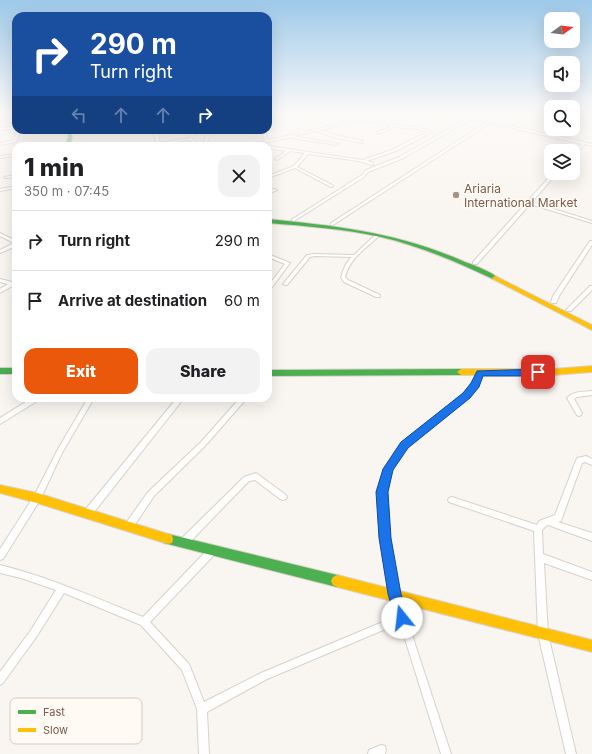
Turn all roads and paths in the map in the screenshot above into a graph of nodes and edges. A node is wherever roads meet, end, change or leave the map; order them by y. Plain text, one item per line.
1 (274, 148) edge
2 (399, 148) edge
3 (418, 148) edge
4 (451, 148) edge
5 (288, 151) junction
6 (307, 153) junction
7 (12, 156) edge
8 (0, 157) edge
9 (277, 159) dead end
10 (364, 161) junction
11 (372, 164) dead end
12 (295, 167) junction
13 (12, 176) edge
14 (272, 176) edge
15 (6, 177) dead end
16 (549, 180) edge
17 (331, 186) dead end
18 (12, 187) edge
19 (0, 190) edge
20 (275, 190) dead end
21 (272, 191) edge
22 (529, 202) junction
23 (272, 220) edge
24 (272, 220) edge
25 (293, 220) junction
26 (592, 222) edge
27 (332, 224) junction
28 (0, 234) edge
29 (377, 236) junction
30 (12, 241) edge
31 (592, 242) edge
32 (12, 245) edge
33 (0, 252) edge
34 (355, 256) junction
35 (272, 257) edge
36 (475, 263) junction
37 (0, 280) edge
38 (12, 283) edge
39 (12, 284) edge
40 (272, 284) edge
41 (285, 284) dead end
42 (592, 287) edge
43 (0, 291) edge
44 (378, 296) dead end
45 (554, 302) junction
46 (569, 310) junction
47 (592, 322) edge
48 (592, 328) edge
49 (592, 369) edge
50 (12, 370) edge
51 (0, 371) edge
52 (272, 372) edge
53 (480, 373) junction
54 (592, 393) edge
55 (30, 402) edge
56 (89, 402) edge
57 (178, 402) edge
58 (240, 402) edge
59 (579, 413) dead end
60 (0, 420) edge
61 (592, 462) edge
62 (0, 489) edge
63 (283, 497) dead end
64 (37, 498) junction
65 (452, 500) dead end
66 (88, 513) junction
67 (549, 522) junction
68 (129, 526) junction
69 (538, 529) junction
70 (592, 537) edge
71 (183, 543) junction
72 (213, 550) junction
73 (0, 556) edge
74 (539, 557) junction
75 (0, 568) edge
76 (592, 576) edge
77 (62, 588) junction
78 (395, 594) junction
79 (402, 618) junction
80 (144, 622) junction
81 (543, 634) junction
82 (592, 646) edge
83 (0, 680) edge
84 (202, 708) junction
85 (204, 754) edge
86 (446, 754) edge
87 (571, 754) edge

1 - 5 street
2 - 10 street
3 - 25 street
4 - 27 street
5 - 6 street
5 - 9 street
6 - 10 street
6 - 12 street
7 - 8 street
10 - 11 street
12 - 14 street
12 - 17 street
13 - 15 street
16 - 22 street
18 - 19 street
20 - 21 street
22 - 26 street
22 - 36 street
23 - 25 main road
24 - 29 main road
25 - 27 main road
27 - 36 main road
28 - 30 street
29 - 34 street
29 - 48 main road
31 - 45 street
32 - 33 street
34 - 41 street
34 - 44 street
35 - 40 street
36 - 45 main road
37 - 38 street
39 - 43 street
42 - 46 street
45 - 46 main road
46 - 47 main road
49 - 53 main road
50 - 51 main road
52 - 53 main road
53 - 78 street
54 - 59 street
55 - 60 street
56 - 64 street
57 - 66 street
58 - 68 street
61 - 67 street
62 - 64 main road
63 - 71 street
64 - 66 main road
64 - 73 street
65 - 69 street
66 - 68 main road
67 - 69 street
67 - 70 street
68 - 71 main road
69 - 74 street
71 - 72 main road
72 - 78 main road
72 - 80 street
74 - 76 street
74 - 81 street
75 - 77 street
77 - 80 street
77 - 83 street
78 - 79 street
78 - 81 main road
79 - 84 street
79 - 86 street
80 - 84 street
81 - 82 main road
81 - 87 street
84 - 85 street

